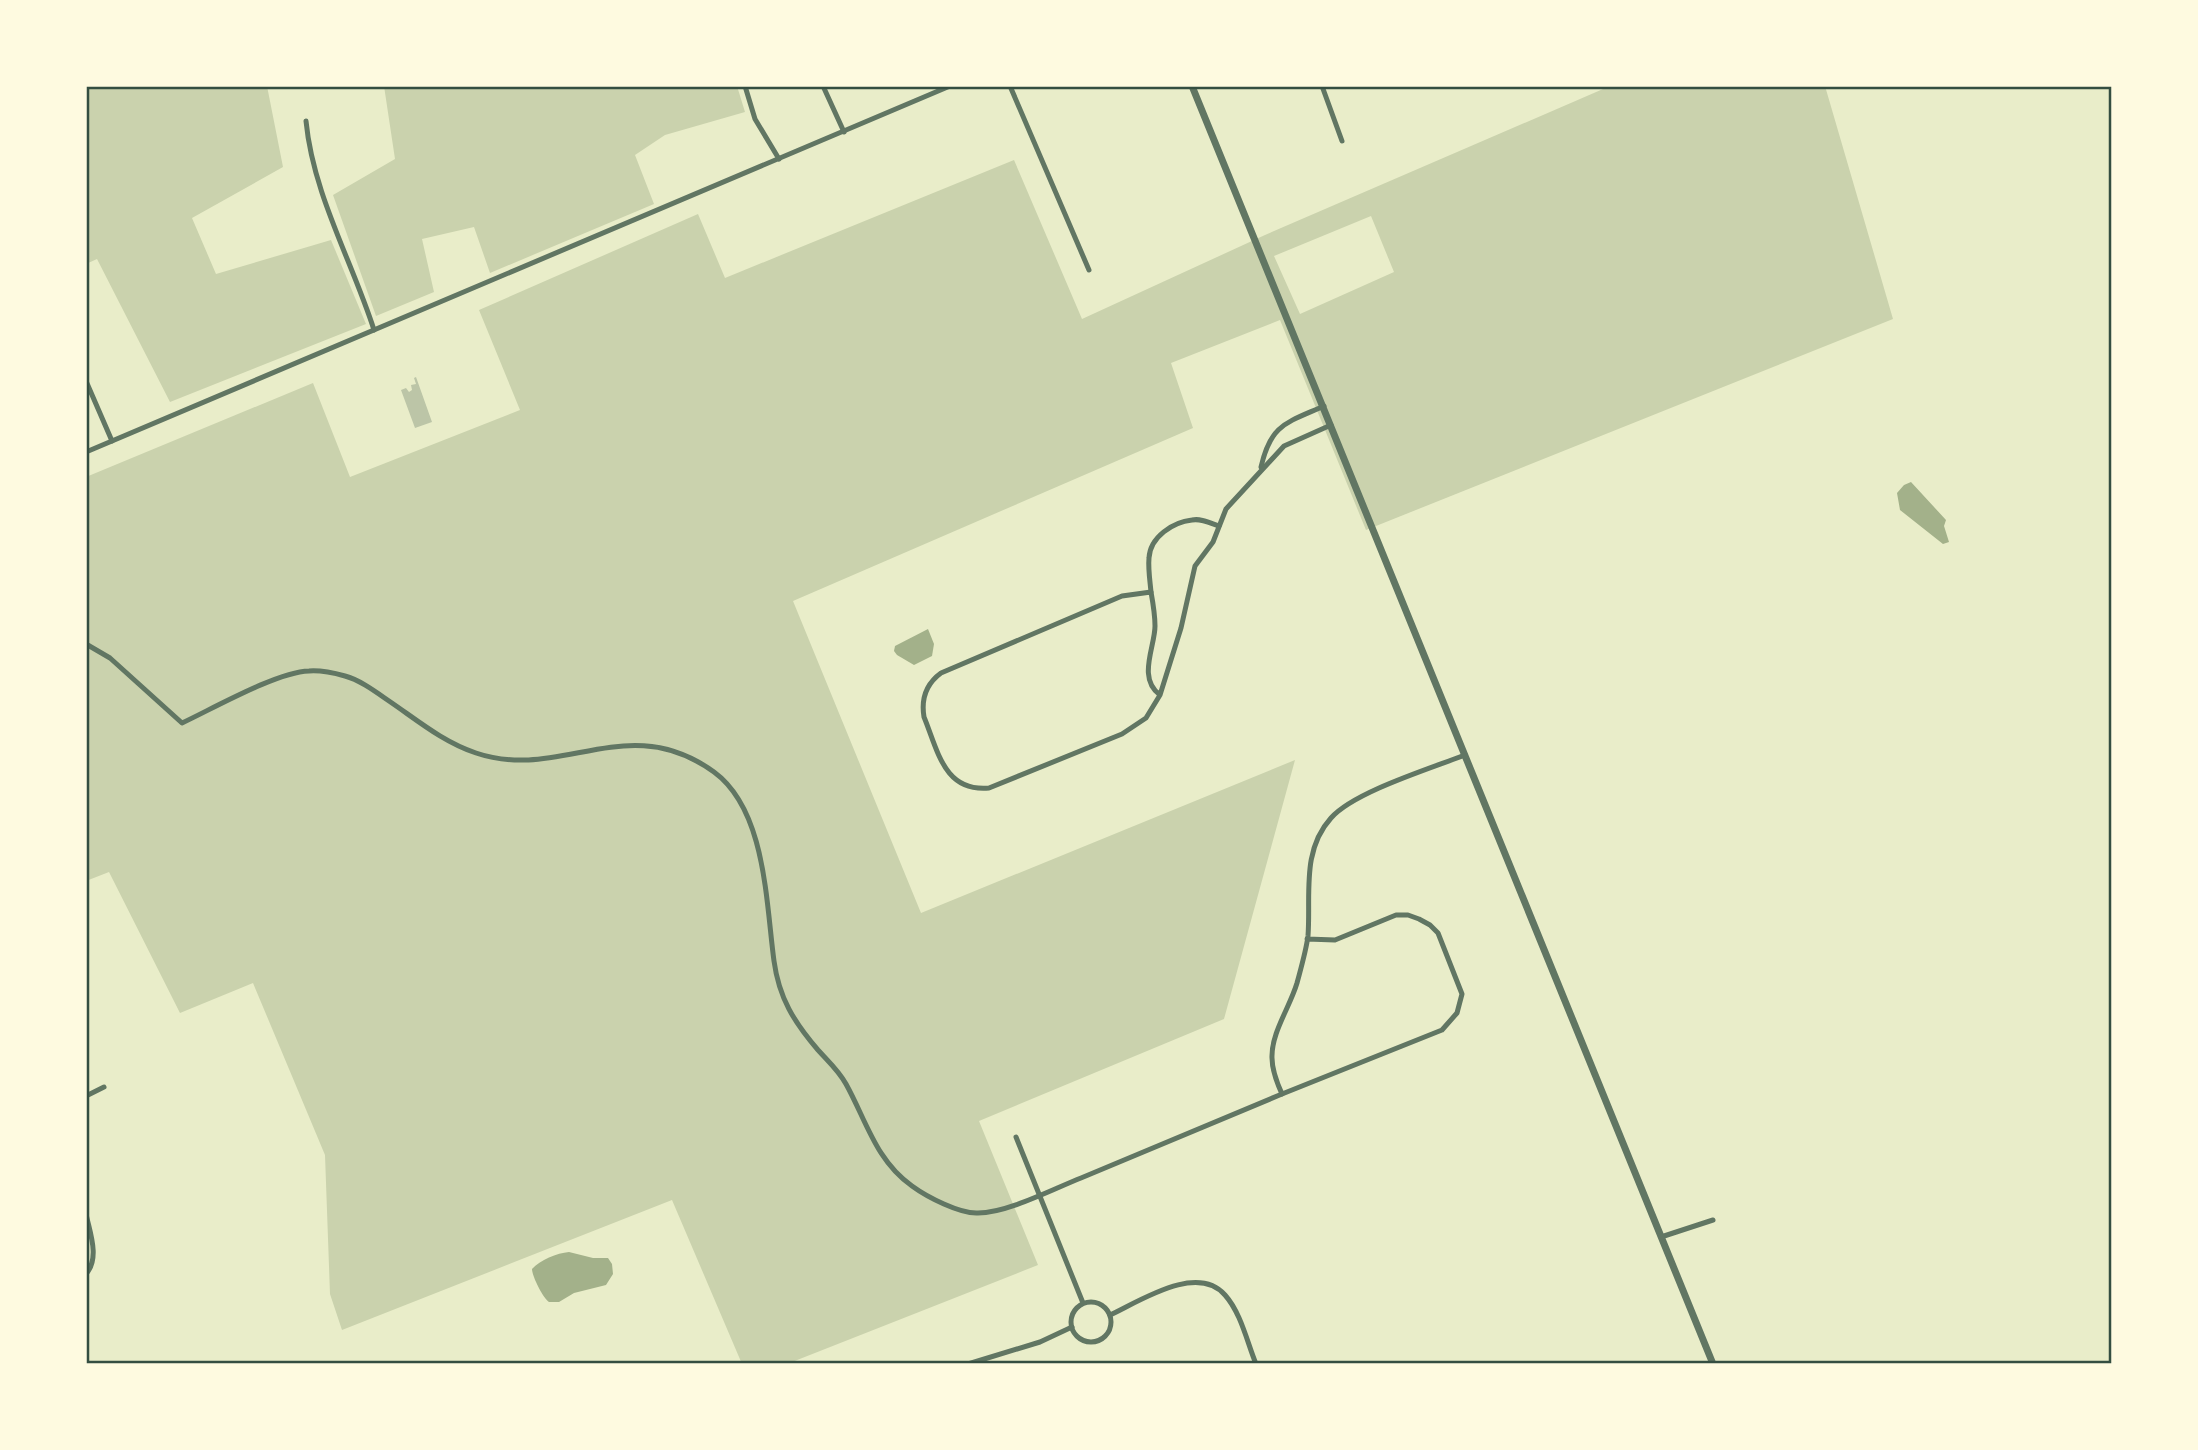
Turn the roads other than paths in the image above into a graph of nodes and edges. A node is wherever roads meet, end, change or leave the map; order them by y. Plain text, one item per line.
1 (745, 86) edge
2 (823, 86) edge
3 (950, 86) edge
4 (1010, 86) edge
5 (1192, 86) edge
6 (1322, 86) edge
7 (306, 121) dead end
8 (844, 132) junction
9 (1342, 141) dead end
10 (779, 159) junction
11 (1089, 270) dead end
12 (374, 330) junction
13 (86, 381) edge
14 (1324, 406) junction
15 (1331, 425) junction
16 (112, 440) junction
17 (86, 452) edge
18 (1261, 469) junction
19 (1219, 526) junction
20 (1151, 592) junction
21 (86, 644) edge
22 (1160, 695) junction
23 (1465, 755) junction
24 (1307, 939) junction
25 (104, 1087) dead end
26 (1282, 1094) junction
27 (86, 1096) edge
28 (1016, 1137) dead end
29 (1039, 1195) junction
30 (86, 1214) edge
31 (1713, 1220) dead end
32 (1661, 1237) junction
33 (86, 1273) edge
34 (1083, 1303) junction
35 (1110, 1315) junction
36 (1072, 1327) junction
37 (968, 1364) edge
38 (1256, 1364) edge
39 (1713, 1364) edge

1 - 10 street
2 - 8 street
3 - 8 street
4 - 11 street
5 - 14 street
6 - 9 street
7 - 12 street
8 - 10 street
10 - 12 street
12 - 16 street
13 - 16 street
14 - 15 street
14 - 18 street
15 - 18 street
15 - 23 street
16 - 17 street
18 - 19 street
19 - 20 street
19 - 22 street
20 - 22 street
20 - 22 street
21 - 29 street
23 - 24 street
23 - 32 street
24 - 26 street
24 - 26 street
25 - 27 street
26 - 29 street
28 - 29 street
29 - 34 street
30 - 33 street
31 - 32 street
32 - 39 street
34 - 35 street
34 - 36 street
35 - 36 street
35 - 38 street
36 - 37 street

